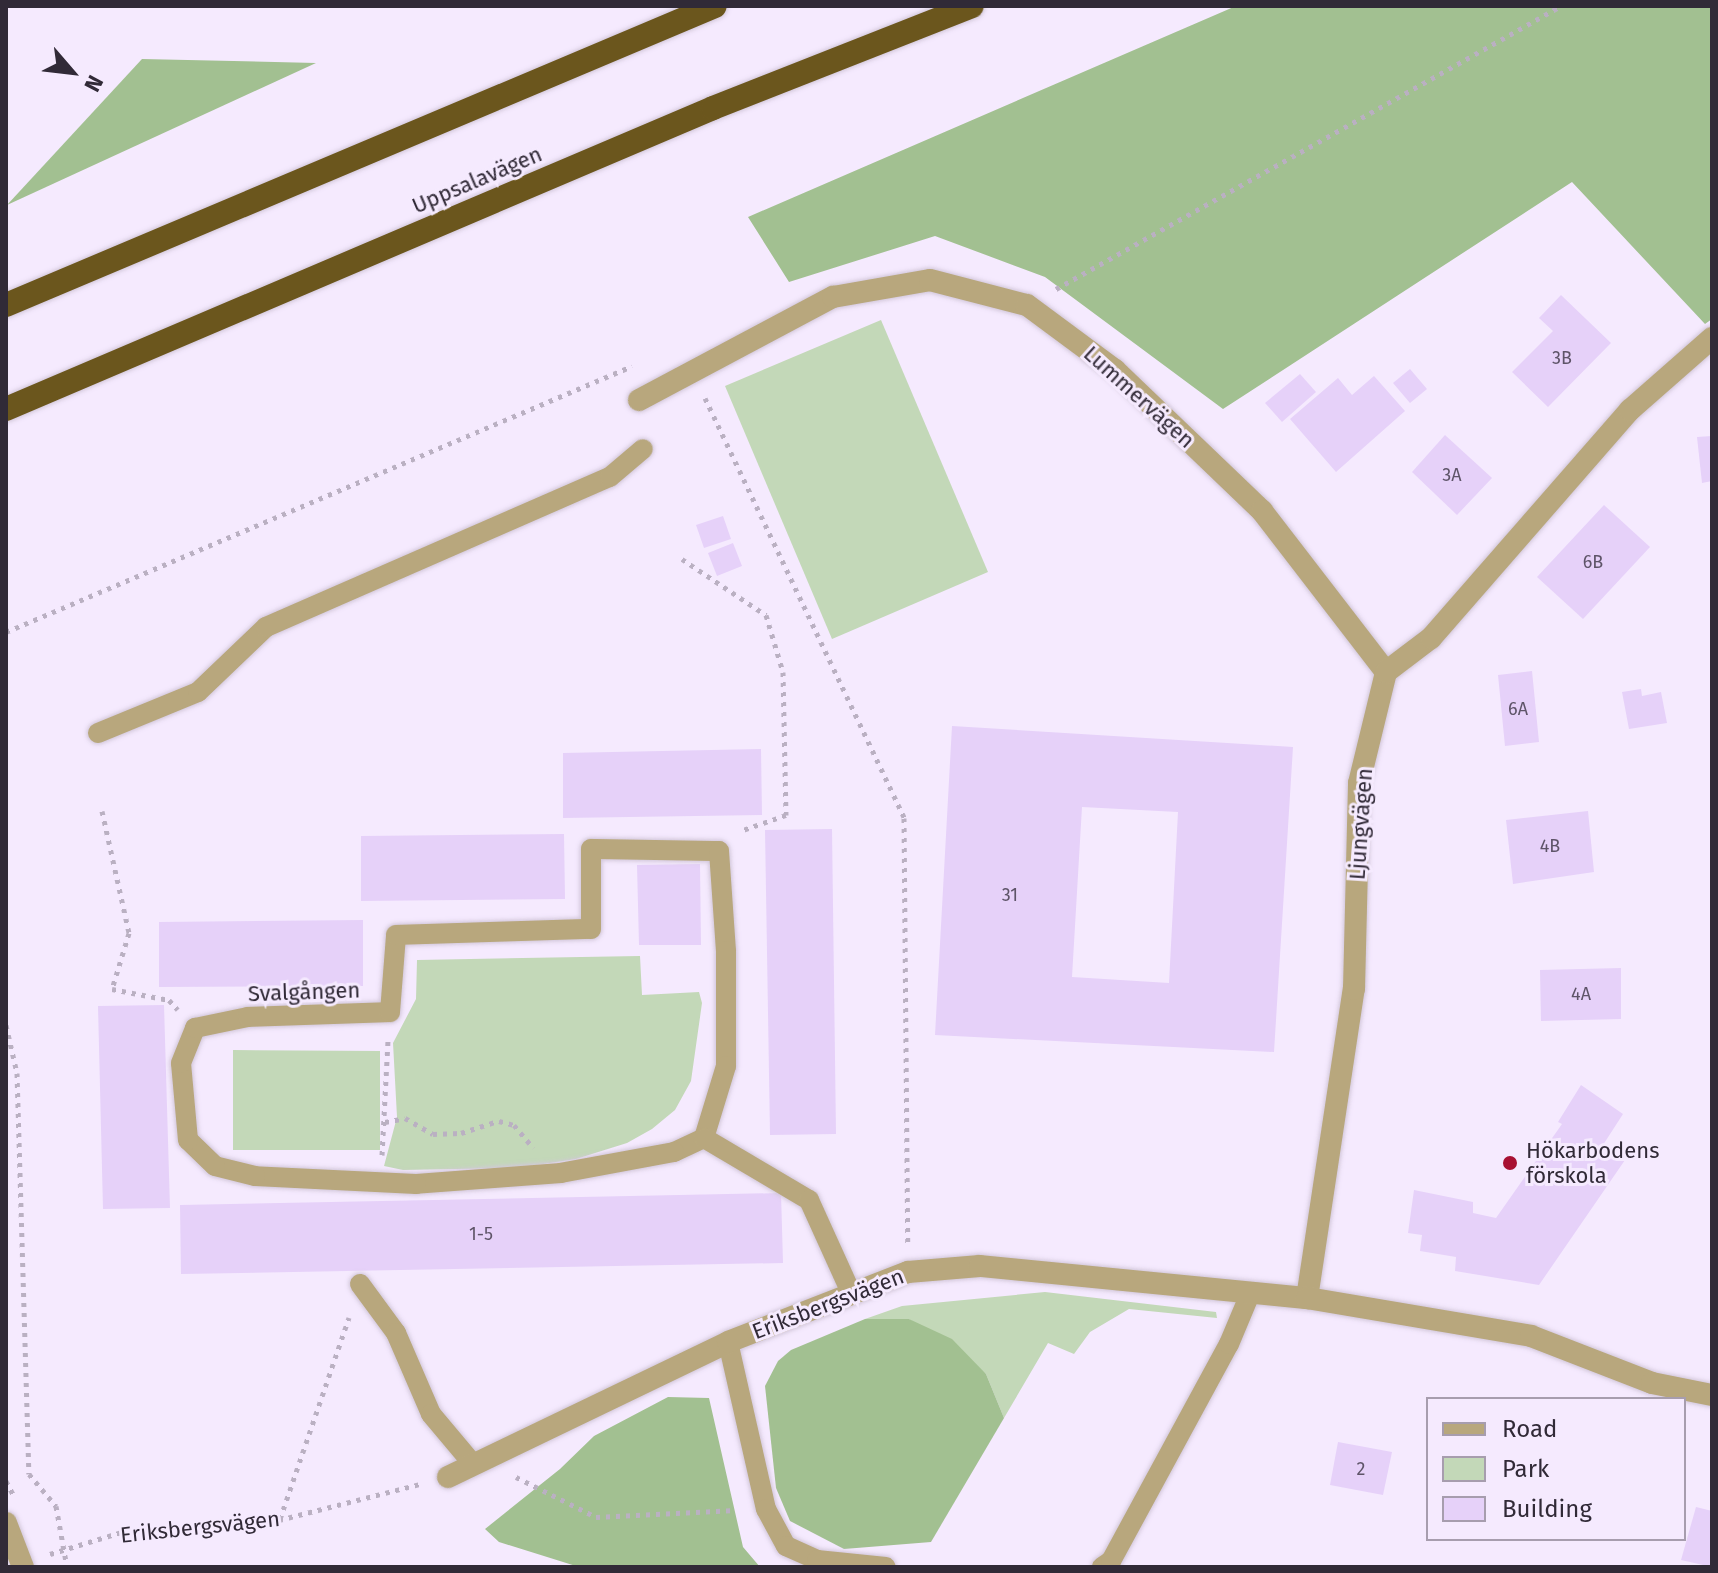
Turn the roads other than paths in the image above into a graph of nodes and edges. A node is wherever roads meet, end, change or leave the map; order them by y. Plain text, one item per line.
1 (715, 6) edge
2 (972, 6) edge
3 (6, 305) edge
4 (1712, 338) edge
5 (639, 400) dead end
6 (6, 409) edge
7 (643, 449) dead end
8 (1386, 672) junction
9 (98, 733) dead end
10 (704, 1138) junction
11 (360, 1284) road end
12 (1250, 1294) junction
13 (852, 1295) junction
14 (1307, 1298) junction
15 (728, 1342) junction
16 (1712, 1395) edge
17 (478, 1462) junction
18 (448, 1477) road end
19 (6, 1523) edge
20 (23, 1567) edge
21 (886, 1567) edge
22 (1102, 1567) edge

1 - 3 highway
2 - 6 highway, Uppsalavägen
4 - 8 street
5 - 8 street, Lummervägen
7 - 9 lane
8 - 14 street, Ljungvägen
10 - 10 lane, Svalgången
10 - 13 lane
11 - 17 lane
12 - 13 street, Eriksbergsvägen
12 - 14 street, Eriksbergsvägen
12 - 22 lane
13 - 15 street, Eriksbergsvägen
14 - 16 street, Eriksbergsvägen
15 - 17 street, Eriksbergsvägen
15 - 21 lane
17 - 18 street, Eriksbergsvägen
19 - 20 street

